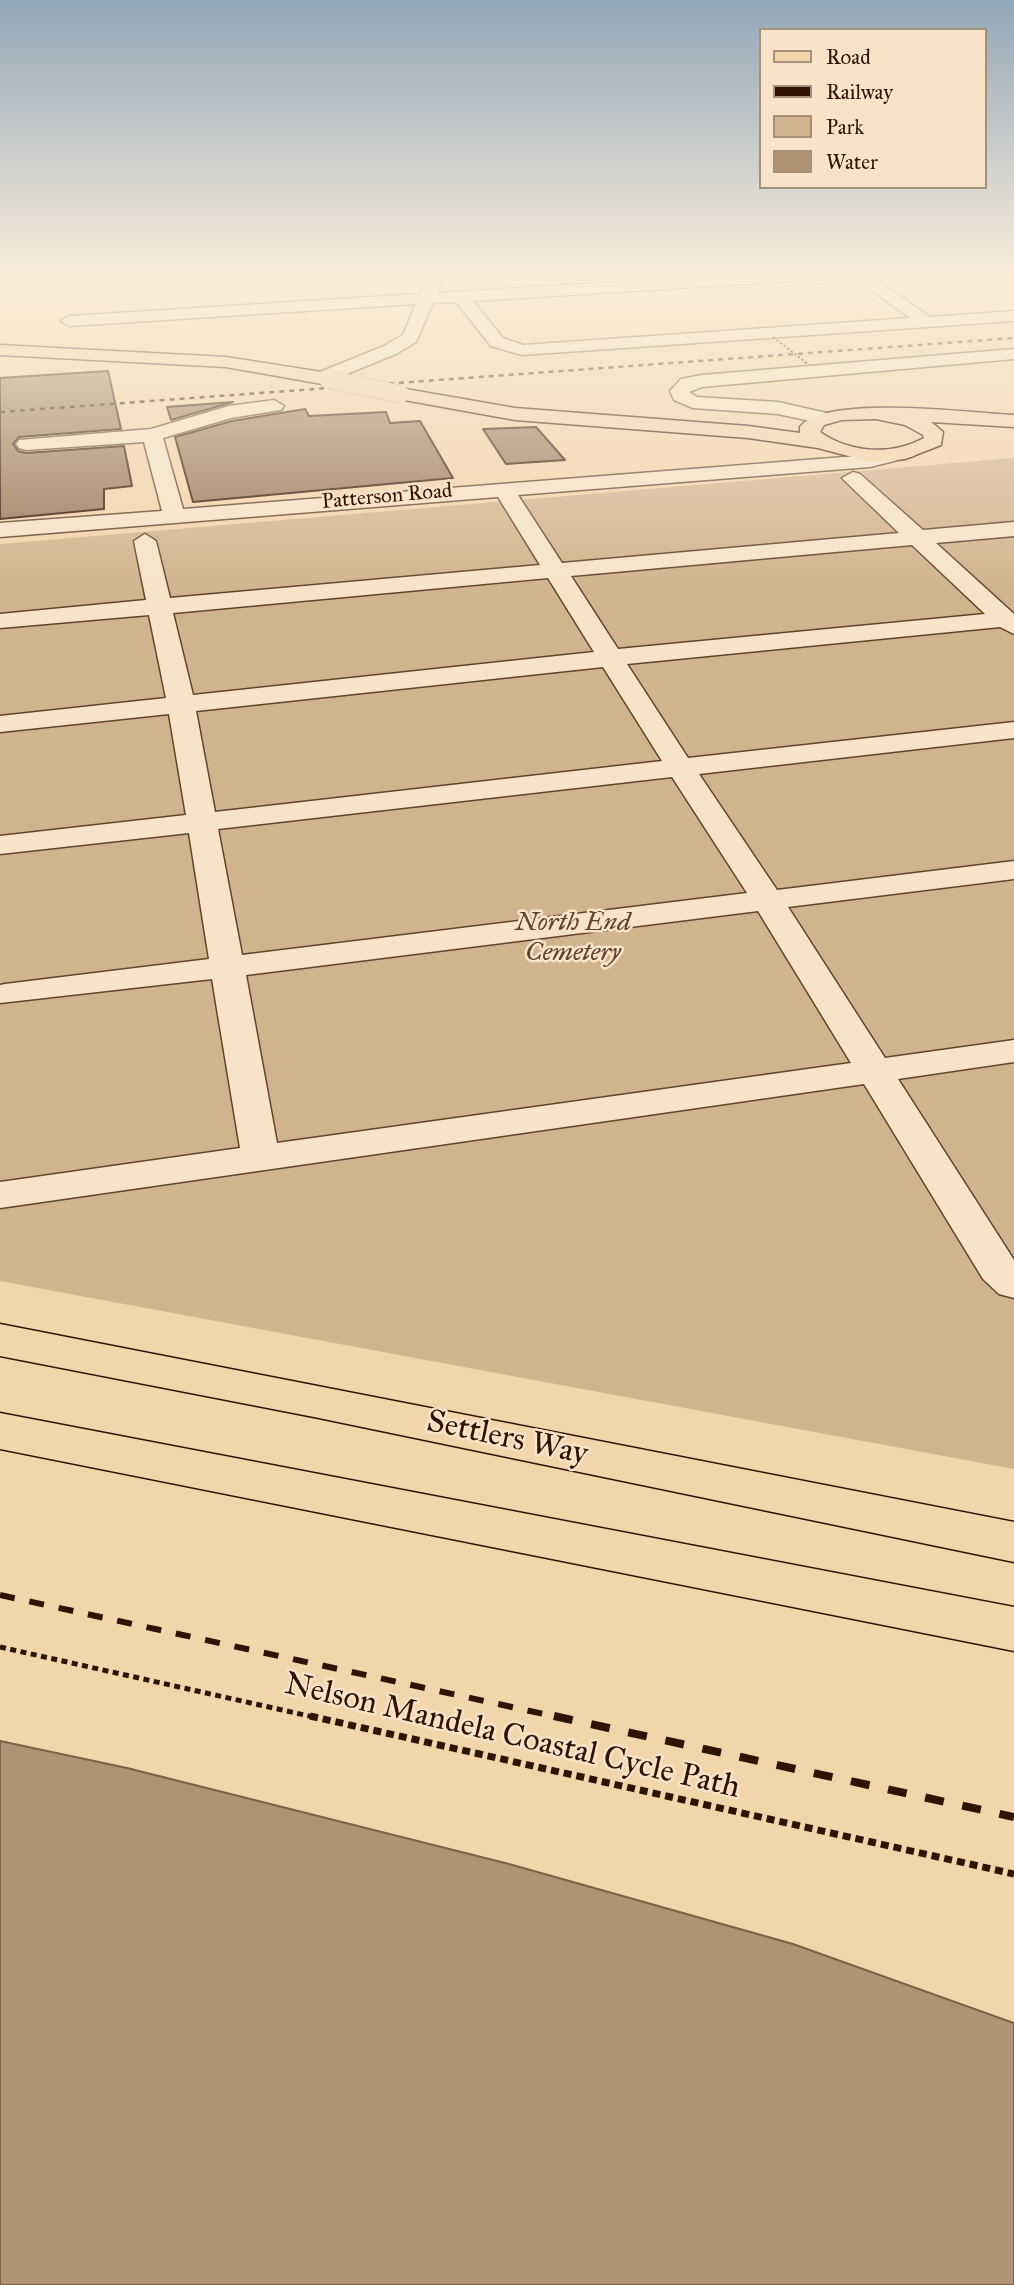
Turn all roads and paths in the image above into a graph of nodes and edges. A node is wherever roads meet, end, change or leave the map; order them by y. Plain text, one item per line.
1 (333, 381) edge
2 (706, 381) edge
3 (274, 406) dead end
4 (880, 414) junction
5 (820, 419) junction
6 (1014, 423) edge
7 (702, 428) junction
8 (152, 435) junction
9 (934, 441) junction
10 (821, 443) junction
11 (26, 444) dead end
12 (907, 452) junction
13 (775, 467) junction
14 (853, 478) dead end
15 (503, 488) junction
16 (174, 515) junction
17 (1014, 528) edge
18 (0, 530) edge
19 (918, 537) junction
20 (145, 541) dead end
21 (554, 570) junction
22 (159, 605) junction
23 (0, 621) edge
24 (1010, 623) edge
25 (610, 658) junction
26 (181, 703) junction
27 (0, 724) edge
28 (1014, 730) edge
29 (680, 768) junction
30 (203, 821) junction
31 (0, 845) edge
32 (1014, 870) edge
33 (769, 902) junction
34 (225, 968) junction
35 (5, 994) dead end
36 (1014, 1051) edge
37 (876, 1071) junction
38 (261, 1159) junction
39 (0, 1195) edge
40 (1014, 1283) edge
41 (0, 1340) edge
42 (0, 1431) edge
43 (1014, 1542) edge
44 (1014, 1629) edge
45 (0, 1647) edge
46 (1014, 1874) edge

1 - 7 main road, bridge
2 - 5 street
3 - 8 street
4 - 5 main road
4 - 6 main road
4 - 9 main road
5 - 7 main road
5 - 10 main road
6 - 9 main road
7 - 10 main road
8 - 11 street
8 - 16 street
9 - 12 main road
10 - 12 main road
10 - 13 street, Patterson Road
12 - 13 street, Patterson Road
13 - 15 street, Patterson Road
14 - 19 street
15 - 16 street, Patterson Road
15 - 21 street
16 - 18 street, Patterson Road
17 - 19 street
19 - 21 street
19 - 24 street
20 - 22 street
21 - 22 street
21 - 25 street
22 - 23 street
22 - 26 street
24 - 25 street
25 - 26 street
25 - 29 street
26 - 27 street
26 - 30 street
28 - 29 street
29 - 30 street
29 - 33 street
30 - 31 street
30 - 34 street
32 - 33 street
33 - 34 street
33 - 37 street
34 - 35 street
34 - 38 street
36 - 37 street
37 - 38 street
37 - 40 street
38 - 39 street
41 - 43 main road, Settlers Way
42 - 44 main road
45 - 46 path, Nelson Mandela Coastal Cycle Path

